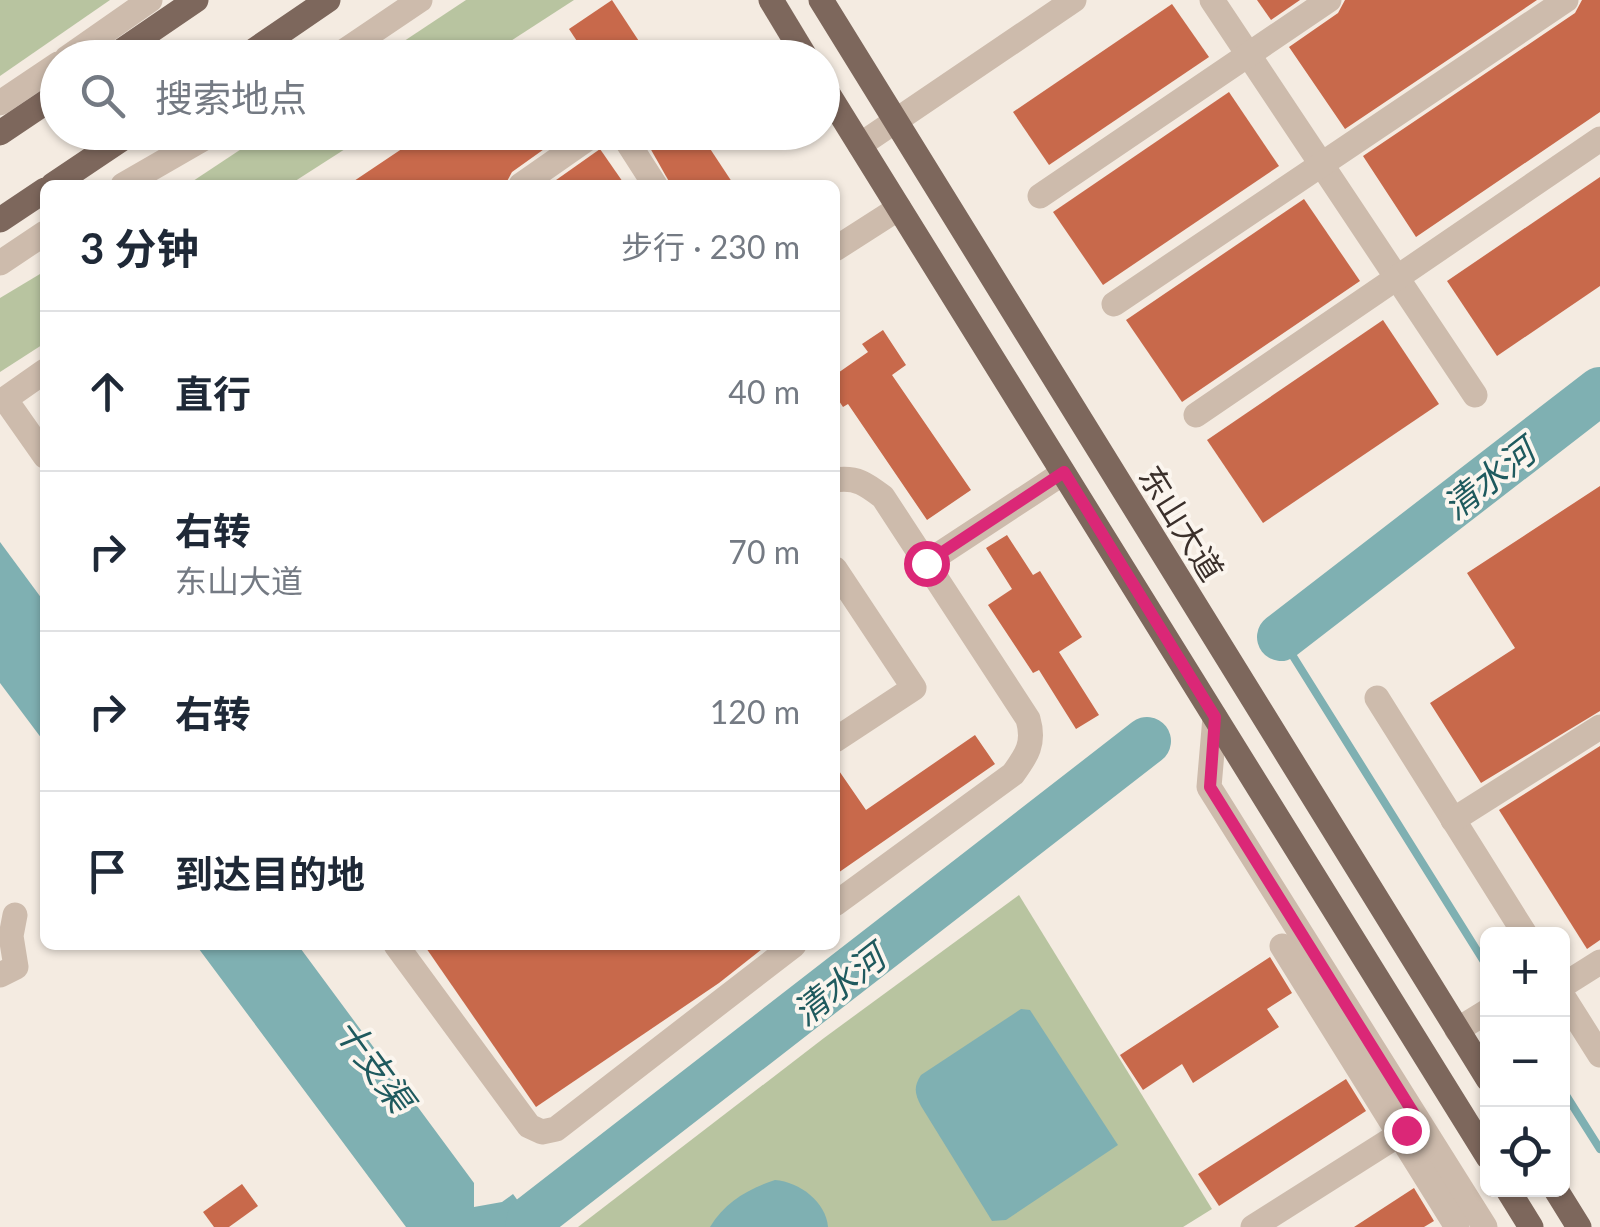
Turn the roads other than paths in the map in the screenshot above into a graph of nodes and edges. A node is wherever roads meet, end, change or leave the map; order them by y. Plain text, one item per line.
1 (150, 0) edge
2 (196, 0) edge
3 (328, 0) edge
4 (420, 0) edge
5 (771, 0) edge
6 (821, 0) edge
7 (1074, 0) edge
8 (1212, 0) edge
9 (1328, 0) edge
10 (1566, 0) edge
11 (92, 40) edge
12 (137, 40) edge
13 (270, 40) edge
14 (361, 40) edge
15 (795, 40) edge
16 (1248, 55) junction
17 (40, 76) edge
18 (0, 103) edge
19 (40, 106) edge
20 (840, 113) edge
21 (896, 121) junction
22 (0, 133) edge
23 (1600, 139) edge
24 (860, 145) junction
25 (105, 150) edge
26 (183, 150) edge
27 (571, 150) edge
28 (632, 150) edge
29 (1322, 164) junction
30 (60, 180) edge
31 (132, 180) edge
32 (528, 180) edge
33 (652, 180) edge
34 (40, 193) edge
35 (1040, 196) dead end
36 (899, 208) junction
37 (0, 220) edge
38 (40, 236) edge
39 (840, 246) edge
40 (0, 262) edge
41 (1397, 278) junction
42 (1114, 304) dead end
43 (40, 374) edge
44 (1475, 395) dead end
45 (1196, 415) dead end
46 (40, 449) edge
47 (1064, 472) junction
48 (840, 479) edge
49 (926, 563) junction
50 (840, 577) edge
51 (1376, 698) dead end
52 (1215, 717) junction
53 (1600, 727) edge
54 (840, 737) edge
55 (1453, 820) junction
56 (840, 900) edge
57 (15, 914) dead end
58 (1520, 927) edge
59 (1282, 946) dead end
60 (400, 950) edge
61 (788, 950) edge
62 (1600, 962) edge
63 (0, 975) edge
64 (1570, 988) edge
65 (1570, 1006) edge
66 (1480, 1015) edge
67 (1457, 1030) junction
68 (1480, 1050) edge
69 (1600, 1055) edge
70 (1409, 1128) junction
71 (1480, 1144) edge
72 (1512, 1197) edge
73 (1560, 1197) edge
74 (1253, 1227) edge
75 (1457, 1227) edge
76 (1485, 1227) edge
77 (1531, 1227) edge
78 (1579, 1227) edge

1 - 11 lane
2 - 12 main road
3 - 13 main road
4 - 14 lane
5 - 15 main road
6 - 21 main road, 东山大道
7 - 21 lane
8 - 16 lane
9 - 16 lane
10 - 29 lane
16 - 29 lane
16 - 35 lane
17 - 18 lane
19 - 22 main road
20 - 24 main road
21 - 24 lane
21 - 67 main road, 东山大道
23 - 41 lane
24 - 36 main road
25 - 30 main road
26 - 31 lane
27 - 32 lane
28 - 33 lane
29 - 41 lane
29 - 42 lane
34 - 37 main road
36 - 39 lane
36 - 47 main road
38 - 40 lane
41 - 44 lane
41 - 45 lane
43 - 46 lane
47 - 49 lane
47 - 52 main road
48 - 49 lane
49 - 56 lane
50 - 54 lane
51 - 55 lane
52 - 70 lane
52 - 71 main road
53 - 55 lane
55 - 58 lane
57 - 63 lane
59 - 70 lane
60 - 61 lane
62 - 64 lane
65 - 69 lane
66 - 67 lane
67 - 68 main road, 东山大道
70 - 74 lane
70 - 75 lane
70 - 76 lane
72 - 77 main road
73 - 78 main road

